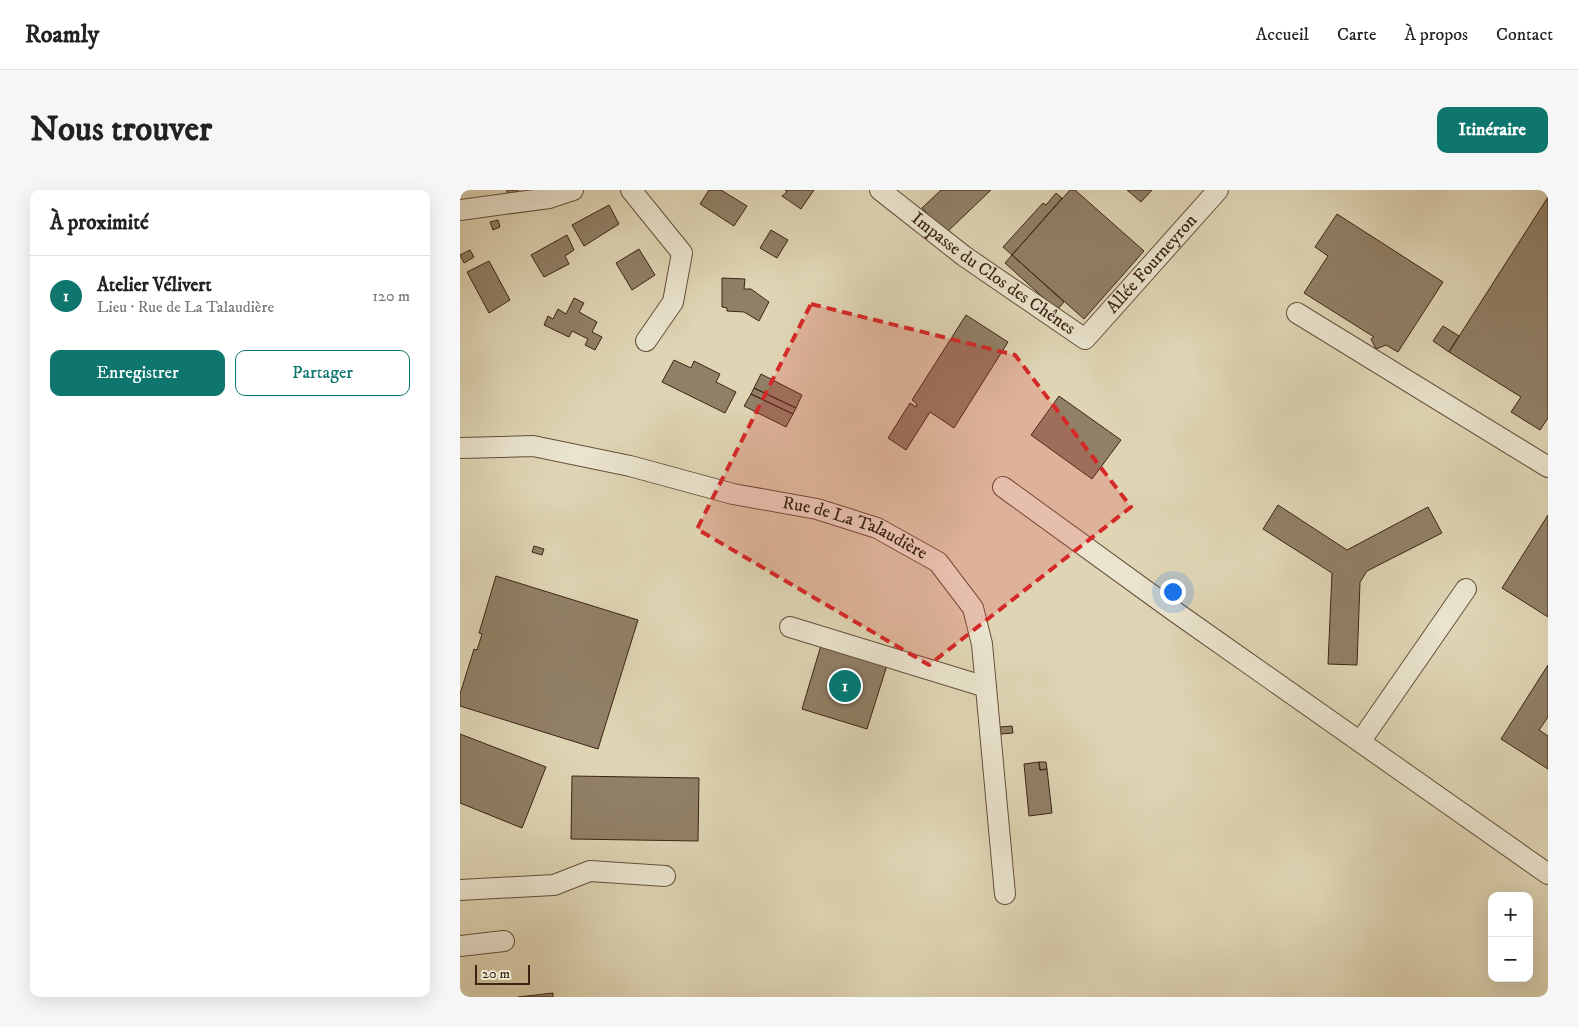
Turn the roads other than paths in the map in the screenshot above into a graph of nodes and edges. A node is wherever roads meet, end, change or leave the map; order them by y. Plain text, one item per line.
1 (573, 190) edge
2 (632, 190) edge
3 (880, 190) edge
4 (1218, 190) edge
5 (460, 210) edge
6 (1297, 313) dead end
7 (1084, 339) joint
8 (646, 341) dead end
9 (460, 448) edge
10 (1548, 467) edge
11 (1003, 487) dead end
12 (1466, 589) dead end
13 (790, 627) dead end
14 (986, 687) junction
15 (1360, 742) junction
16 (1548, 874) edge
17 (665, 876) dead end
18 (460, 890) edge
19 (1005, 894) dead end
20 (504, 941) dead end
21 (460, 946) edge

1 - 5 street
2 - 8 street
3 - 7 street, Impasse du Clos des Chênes
4 - 7 street, Allée Fourneyron
6 - 10 street
9 - 14 street, Rue de La Talaudière
11 - 15 street
12 - 15 street
13 - 14 street
14 - 19 street, Rue de La Talaudière
15 - 16 street
17 - 18 street
20 - 21 street

